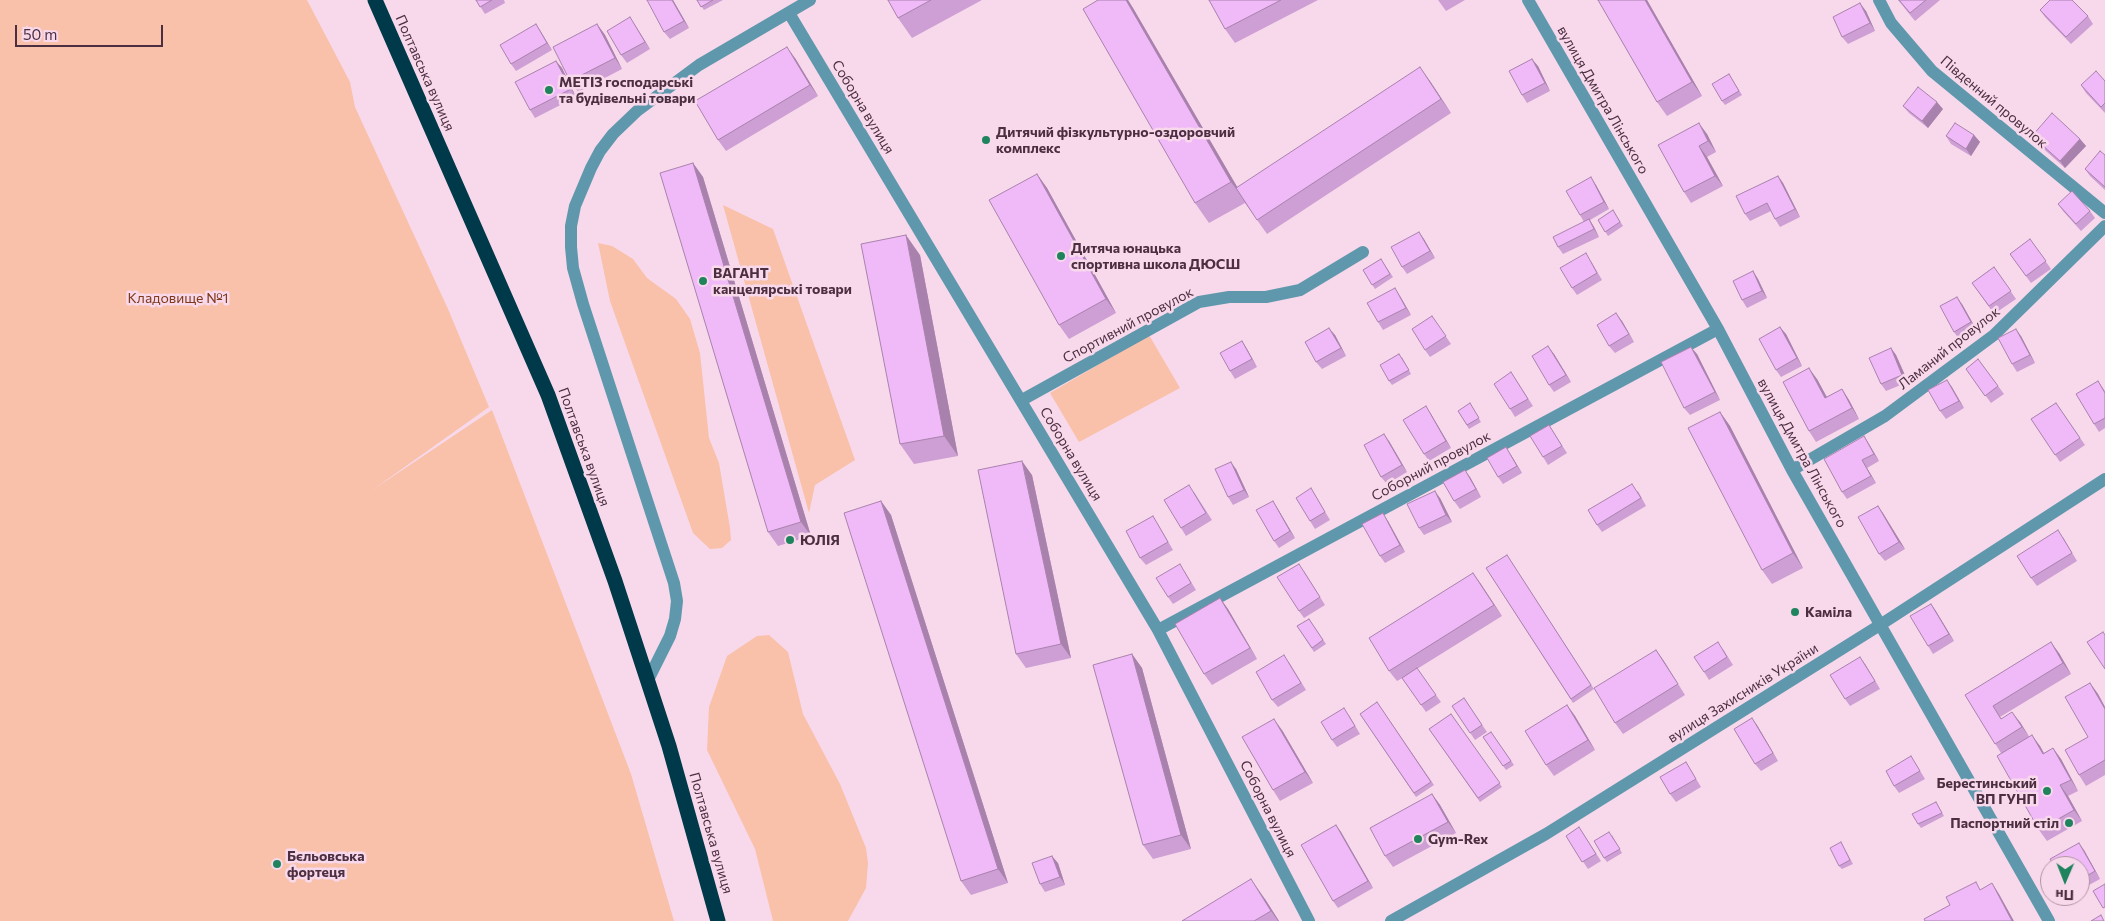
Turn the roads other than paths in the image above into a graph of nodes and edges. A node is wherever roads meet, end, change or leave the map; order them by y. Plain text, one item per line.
1 (375, 0) edge
2 (810, 0) edge
3 (1528, 0) edge
4 (1879, 0) edge
5 (789, 12) junction
6 (2105, 214) edge
7 (2105, 226) edge
8 (1363, 252) dead end
9 (1718, 329) junction
10 (1022, 400) junction
11 (1792, 470) junction
12 (2105, 479) edge
13 (1880, 625) junction
14 (1158, 630) junction
15 (648, 680) junction
16 (718, 921) edge
17 (1310, 921) edge
18 (1391, 921) edge
19 (2049, 921) edge

1 - 15 highway, Полтавська вулиця
2 - 5 street
3 - 9 street, вулиця Дмитра Лінського
4 - 6 street, Південний провулок
5 - 10 street, Соборна вулиця
5 - 15 street
7 - 11 street, Ламаний провулок
8 - 10 street, Спортивний провулок
9 - 11 street, вулиця Дмитра Лінського
9 - 14 street, Соборний провулок
10 - 14 street, Соборна вулиця
11 - 13 street, вулиця Дмитра Лінського
12 - 13 street, вулиця Захисників України
13 - 18 street, вулиця Захисників України
13 - 19 street, вулиця Дмитра Лінського
14 - 17 street, Соборна вулиця
15 - 16 highway, Полтавська вулиця

